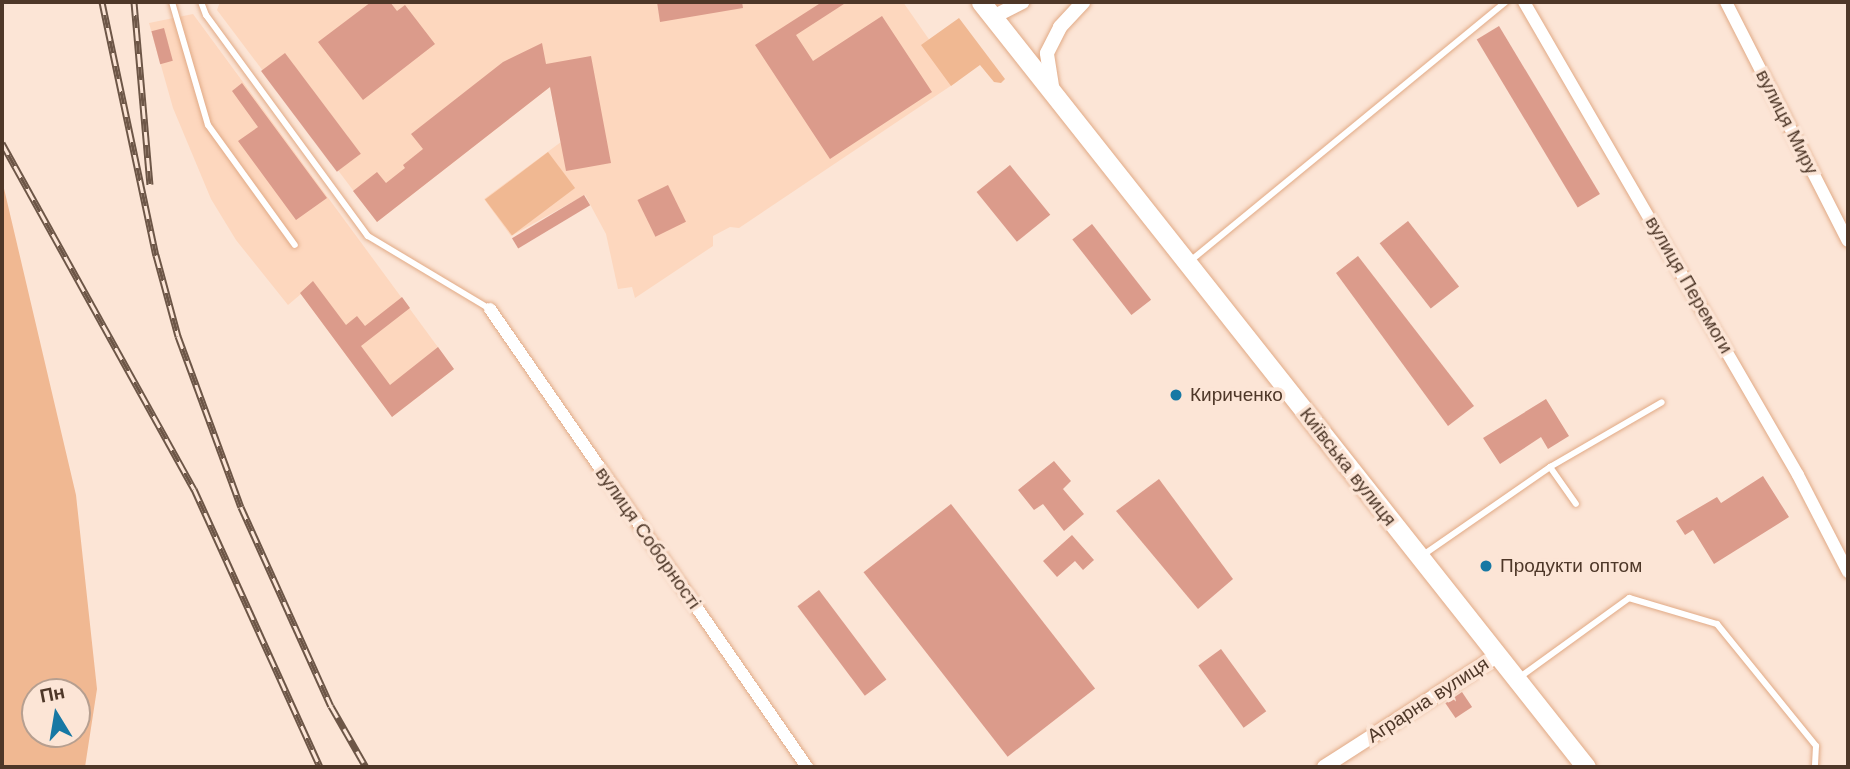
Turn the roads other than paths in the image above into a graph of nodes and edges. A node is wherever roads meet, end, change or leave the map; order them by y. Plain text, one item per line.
1 (172, 2) edge
2 (201, 2) edge
3 (981, 2) edge
4 (1022, 2) edge
5 (1083, 2) edge
6 (1506, 2) edge
7 (1524, 2) edge
8 (1726, 2) edge
9 (993, 18) junction
10 (1054, 94) junction
11 (1848, 242) edge
12 (295, 245) dead end
13 (1188, 264) junction
14 (490, 309) joint
15 (1662, 401) dead end
16 (1550, 467) junction
17 (1576, 504) dead end
18 (1419, 558) junction
19 (1848, 572) edge
20 (1497, 656) junction
21 (1516, 680) junction
22 (807, 767) edge
23 (1324, 767) edge
24 (1586, 767) edge
25 (1815, 767) edge

1 - 12 lane
2 - 14 lane
3 - 9 main road, Київська вулиця
4 - 9 street
5 - 10 street
6 - 13 lane
7 - 19 street, вулиця Перемоги
8 - 11 street, вулиця Миру
9 - 10 main road, Київська вулиця
10 - 13 main road, Київська вулиця
13 - 18 main road, Київська вулиця
14 - 22 street, вулиця Соборності
15 - 16 lane
16 - 17 lane
16 - 18 lane
18 - 20 main road, Київська вулиця
20 - 21 main road, Київська вулиця
20 - 23 street, Аграрна вулиця
21 - 24 main road, Київська вулиця
21 - 25 lane

